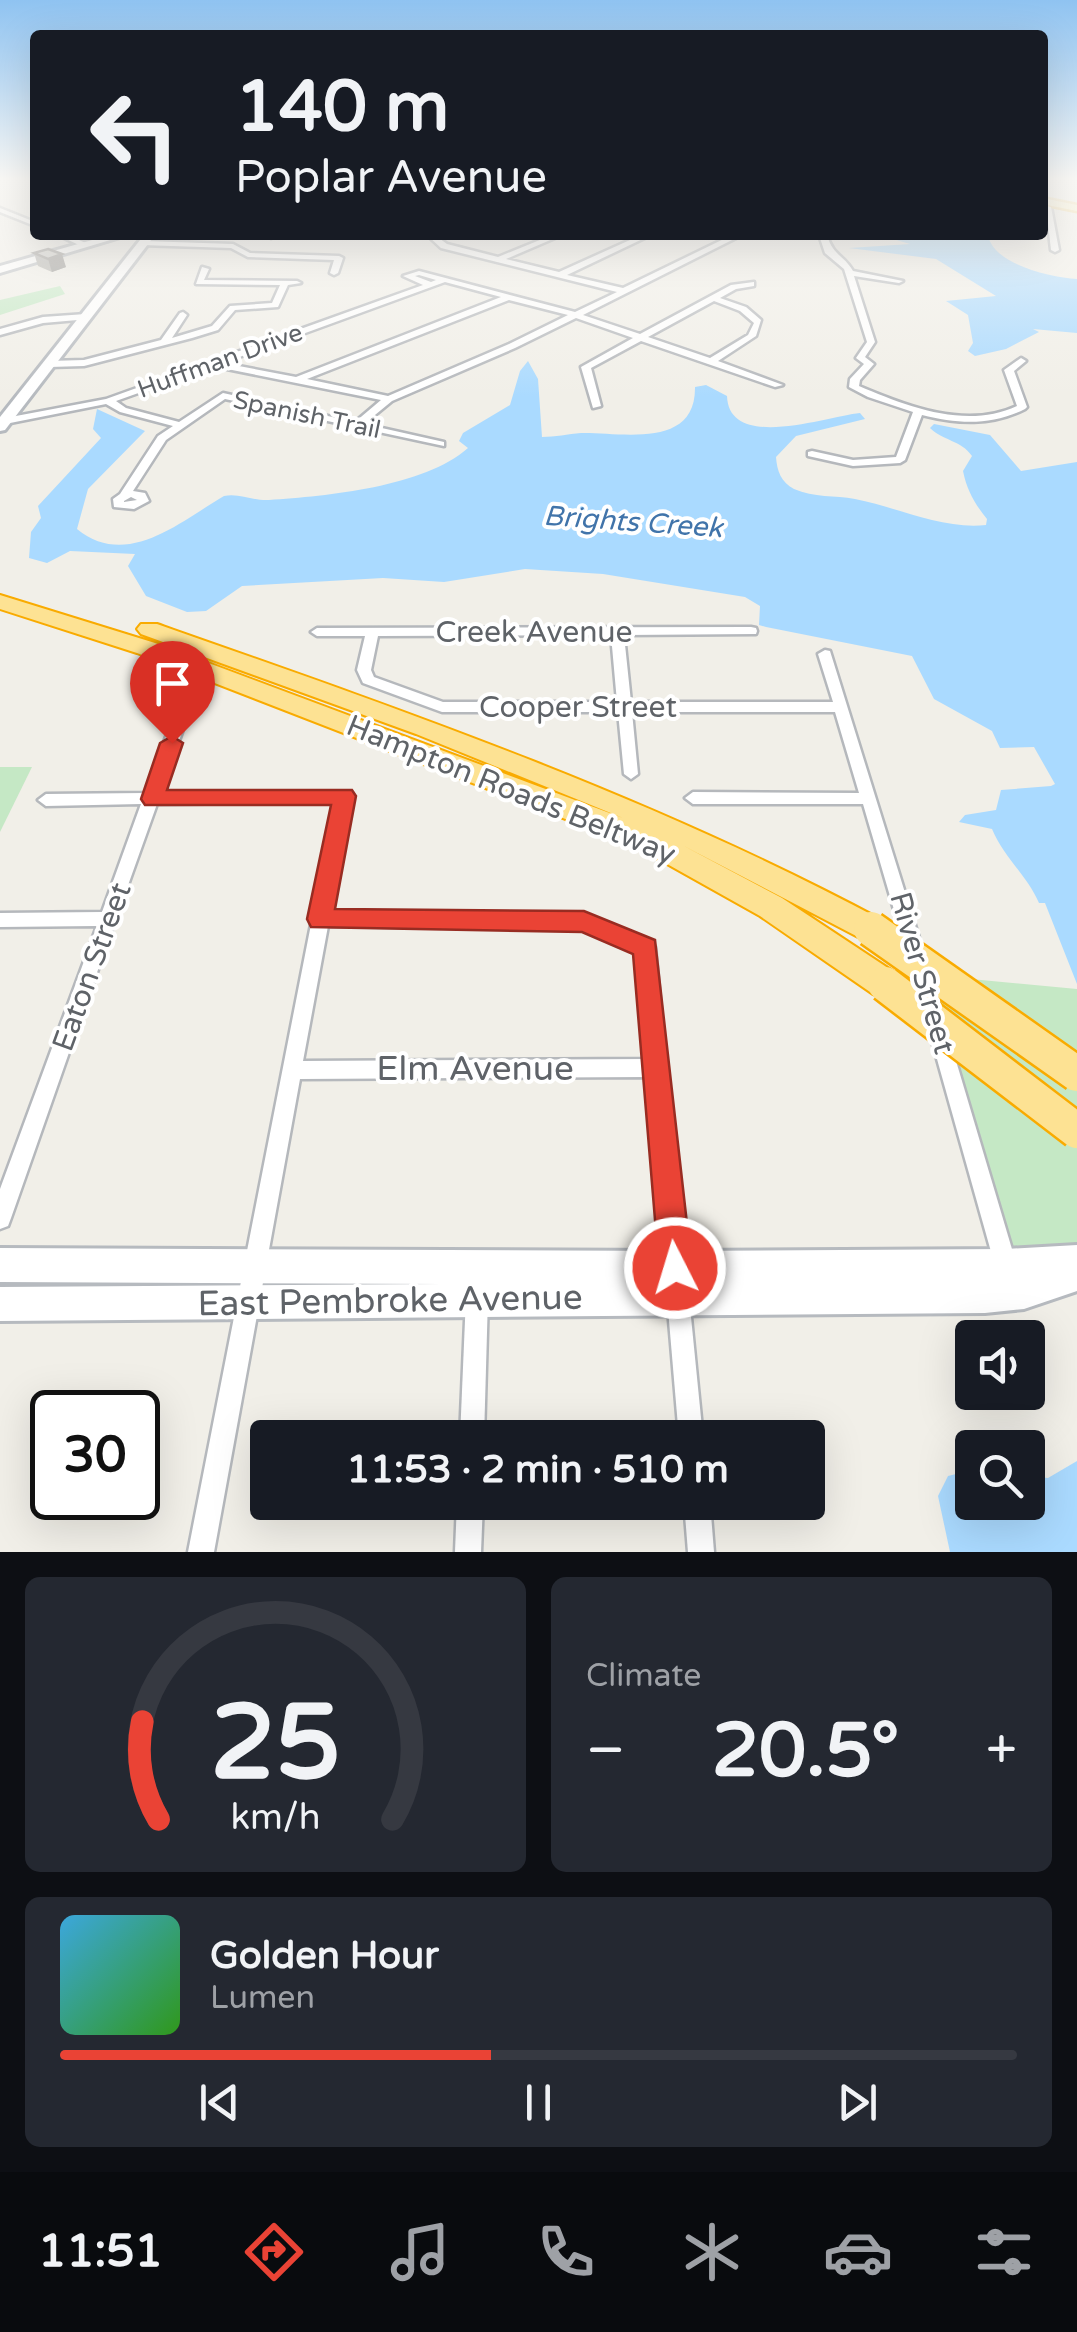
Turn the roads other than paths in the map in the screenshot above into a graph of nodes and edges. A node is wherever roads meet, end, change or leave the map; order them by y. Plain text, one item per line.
1 (60, 252) edge
2 (136, 252) edge
3 (238, 252) edge
4 (470, 252) edge
5 (518, 252) edge
6 (610, 252) edge
7 (703, 252) edge
8 (830, 252) edge
9 (278, 256) junction
10 (500, 260) junction
11 (205, 269) dead end
12 (0, 270) edge
13 (334, 273) dead end
14 (850, 273) junction
15 (560, 275) junction
16 (444, 280) junction
17 (899, 281) dead end
18 (264, 283) junction
19 (285, 283) junction
20 (298, 283) dead end
21 (431, 284) junction
22 (751, 284) dead end
23 (624, 292) junction
24 (510, 297) junction
25 (713, 298) junction
26 (183, 315) dead end
27 (576, 315) junction
28 (86, 317) junction
29 (0, 332) edge
30 (641, 337) junction
31 (164, 343) junction
32 (52, 360) junction
33 (712, 360) junction
34 (1021, 361) dead end
35 (213, 364) junction
36 (298, 380) junction
37 (778, 384) dead end
38 (390, 399) junction
39 (108, 401) junction
40 (596, 406) dead end
41 (918, 409) junction
42 (2, 423) edge
43 (182, 425) junction
44 (356, 426) junction
45 (440, 444) dead end
46 (812, 454) dead end
47 (125, 495) dead end
48 (0, 584) edge
49 (0, 602) edge
50 (318, 632) dead end
51 (372, 632) junction
52 (617, 632) junction
53 (752, 632) dead end
54 (825, 654) dead end
55 (624, 707) junction
56 (842, 708) junction
57 (181, 716) dead end
58 (631, 774) dead end
59 (693, 798) dead end
60 (153, 799) junction
61 (870, 799) junction
62 (46, 800) dead end
63 (110, 919) junction
64 (320, 919) junction
65 (0, 920) edge
66 (656, 1068) junction
67 (294, 1070) junction
68 (1077, 1074) edge
69 (1077, 1130) edge
70 (0, 1218) edge
71 (1077, 1261) edge
72 (0, 1265) edge
73 (256, 1266) junction
74 (1077, 1274) edge
75 (1010, 1280) junction
76 (677, 1283) junction
77 (477, 1284) junction
78 (248, 1302) junction
79 (1, 1306) edge
80 (473, 1420) edge
81 (689, 1420) edge
82 (469, 1520) edge
83 (698, 1520) edge
84 (201, 1552) edge
85 (468, 1552) edge
86 (701, 1552) edge

1 - 12 main road
2 - 28 main road
3 - 9 street
4 - 10 street
5 - 10 street
6 - 15 street
7 - 23 street
8 - 14 street
9 - 13 street
9 - 18 street
10 - 15 street
11 - 18 street
14 - 17 street
14 - 41 street
15 - 23 street
16 - 21 street, Huffman Drive
16 - 21 street
16 - 24 street
18 - 19 street
19 - 20 street
19 - 31 street
21 - 35 street, Huffman Drive
22 - 25 street
23 - 27 street
24 - 27 street
24 - 36 street
25 - 30 street
25 - 33 street
26 - 31 street
27 - 30 street
27 - 38 street
28 - 29 street
28 - 32 main road
30 - 33 street
30 - 40 street
31 - 32 street
32 - 42 main road
33 - 37 street
34 - 41 street
35 - 36 street
35 - 39 street, Huffman Drive
36 - 38 street
38 - 44 street
39 - 42 street, Huffman Drive
39 - 43 street
41 - 46 street
43 - 44 street, Spanish Trail
43 - 47 street, Spanish Trail
44 - 45 street, Spanish Trail
48 - 68 highway, Hampton Roads Beltway, bridge
49 - 69 highway, Hampton Roads Beltway, bridge
50 - 51 street, Creek Avenue
51 - 52 street, Creek Avenue
51 - 55 street, Cooper Street
52 - 53 street, Creek Avenue
52 - 55 street
54 - 56 street, River Street
55 - 56 street, Cooper Street
55 - 58 street
56 - 61 street, River Street
57 - 60 street, Eaton Street
59 - 61 street
60 - 62 street
60 - 63 street, Eaton Street
60 - 64 street
61 - 75 street, River Street
63 - 65 street
63 - 70 street, Eaton Street
64 - 66 street
64 - 67 street
66 - 67 street, Elm Avenue
66 - 76 street
67 - 73 street
71 - 75 main road, East Pembroke Avenue
72 - 73 main road, East Pembroke Avenue
73 - 77 main road, East Pembroke Avenue
73 - 78 street
74 - 75 main road, East Pembroke Avenue
75 - 76 main road, East Pembroke Avenue
76 - 77 main road, East Pembroke Avenue
76 - 81 street
77 - 78 main road, East Pembroke Avenue
77 - 80 street
78 - 79 main road, East Pembroke Avenue
78 - 84 street
82 - 85 street
83 - 86 street

